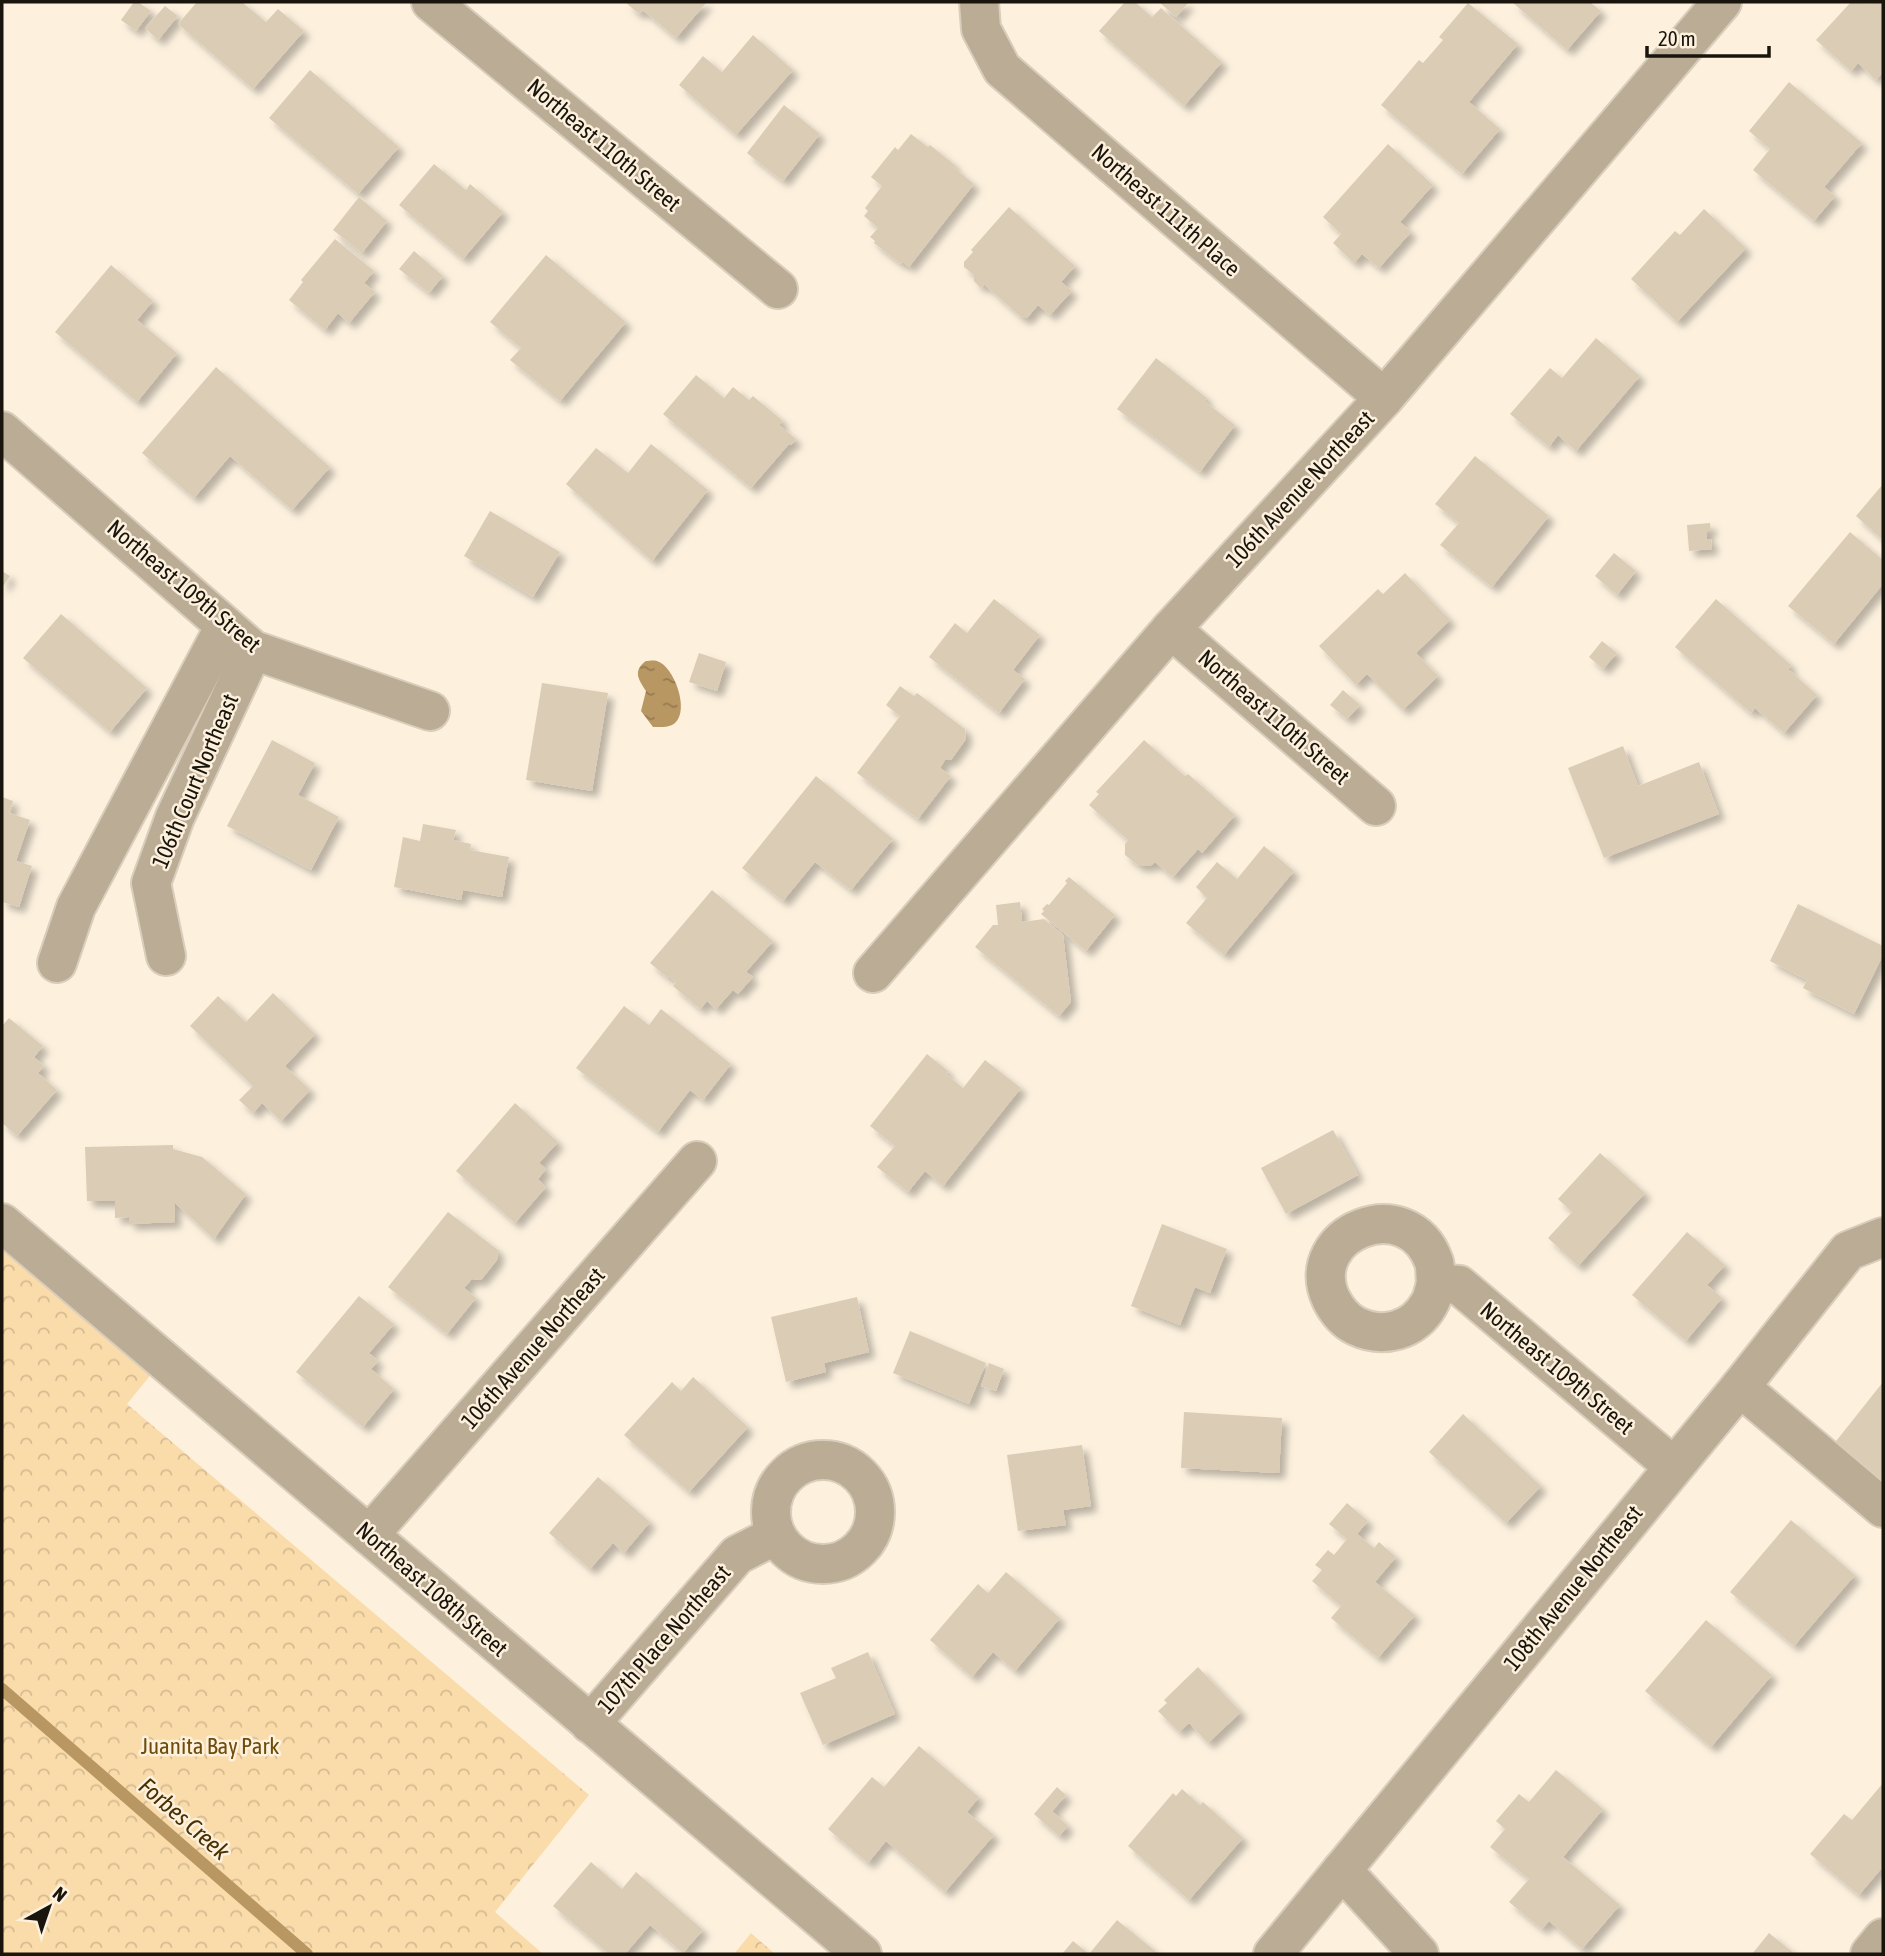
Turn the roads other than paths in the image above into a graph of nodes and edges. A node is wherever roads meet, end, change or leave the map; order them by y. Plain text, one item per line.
1 (431, 2) edge
2 (979, 2) edge
3 (1721, 2) edge
4 (778, 289) dead end
5 (1384, 398) junction
6 (2, 431) edge
7 (1171, 629) junction
8 (239, 638) junction
9 (430, 711) dead end
10 (1376, 806) dead end
11 (166, 956) dead end
12 (57, 963) dead end
13 (873, 973) dead end
14 (697, 1161) dead end
15 (2, 1223) edge
16 (1883, 1237) edge
17 (1436, 1283) dead end
18 (1740, 1387) junction
19 (1673, 1466) junction
20 (1883, 1508) edge
21 (369, 1535) junction
22 (776, 1535) dead end
23 (590, 1724) junction
24 (1342, 1870) junction
25 (1883, 1938) edge
26 (862, 1954) edge
27 (1273, 1954) edge
28 (1419, 1954) edge
29 (1870, 1954) edge

1 - 4 street, Northeast 110th Street
2 - 5 street, Northeast 111th Place
3 - 5 street, 106th Avenue Northeast
5 - 7 street, 106th Avenue Northeast
6 - 8 street, Northeast 109th Street
7 - 10 street, Northeast 110th Street
7 - 13 street, 106th Avenue Northeast
8 - 9 street, Northeast 109th Street
8 - 11 street, 106th Court Northeast
8 - 12 street
14 - 21 street, 106th Avenue Northeast
15 - 21 street, Northeast 108th Street
16 - 18 street, 108th Avenue Northeast
17 - 19 street, Northeast 109th Street
18 - 19 street, 108th Avenue Northeast
18 - 20 street
19 - 24 street, 108th Avenue Northeast
21 - 23 street, Northeast 108th Street
22 - 23 street, 107th Place Northeast
23 - 26 street, Northeast 108th Street
24 - 27 street, 108th Avenue Northeast
24 - 28 street
25 - 29 street

